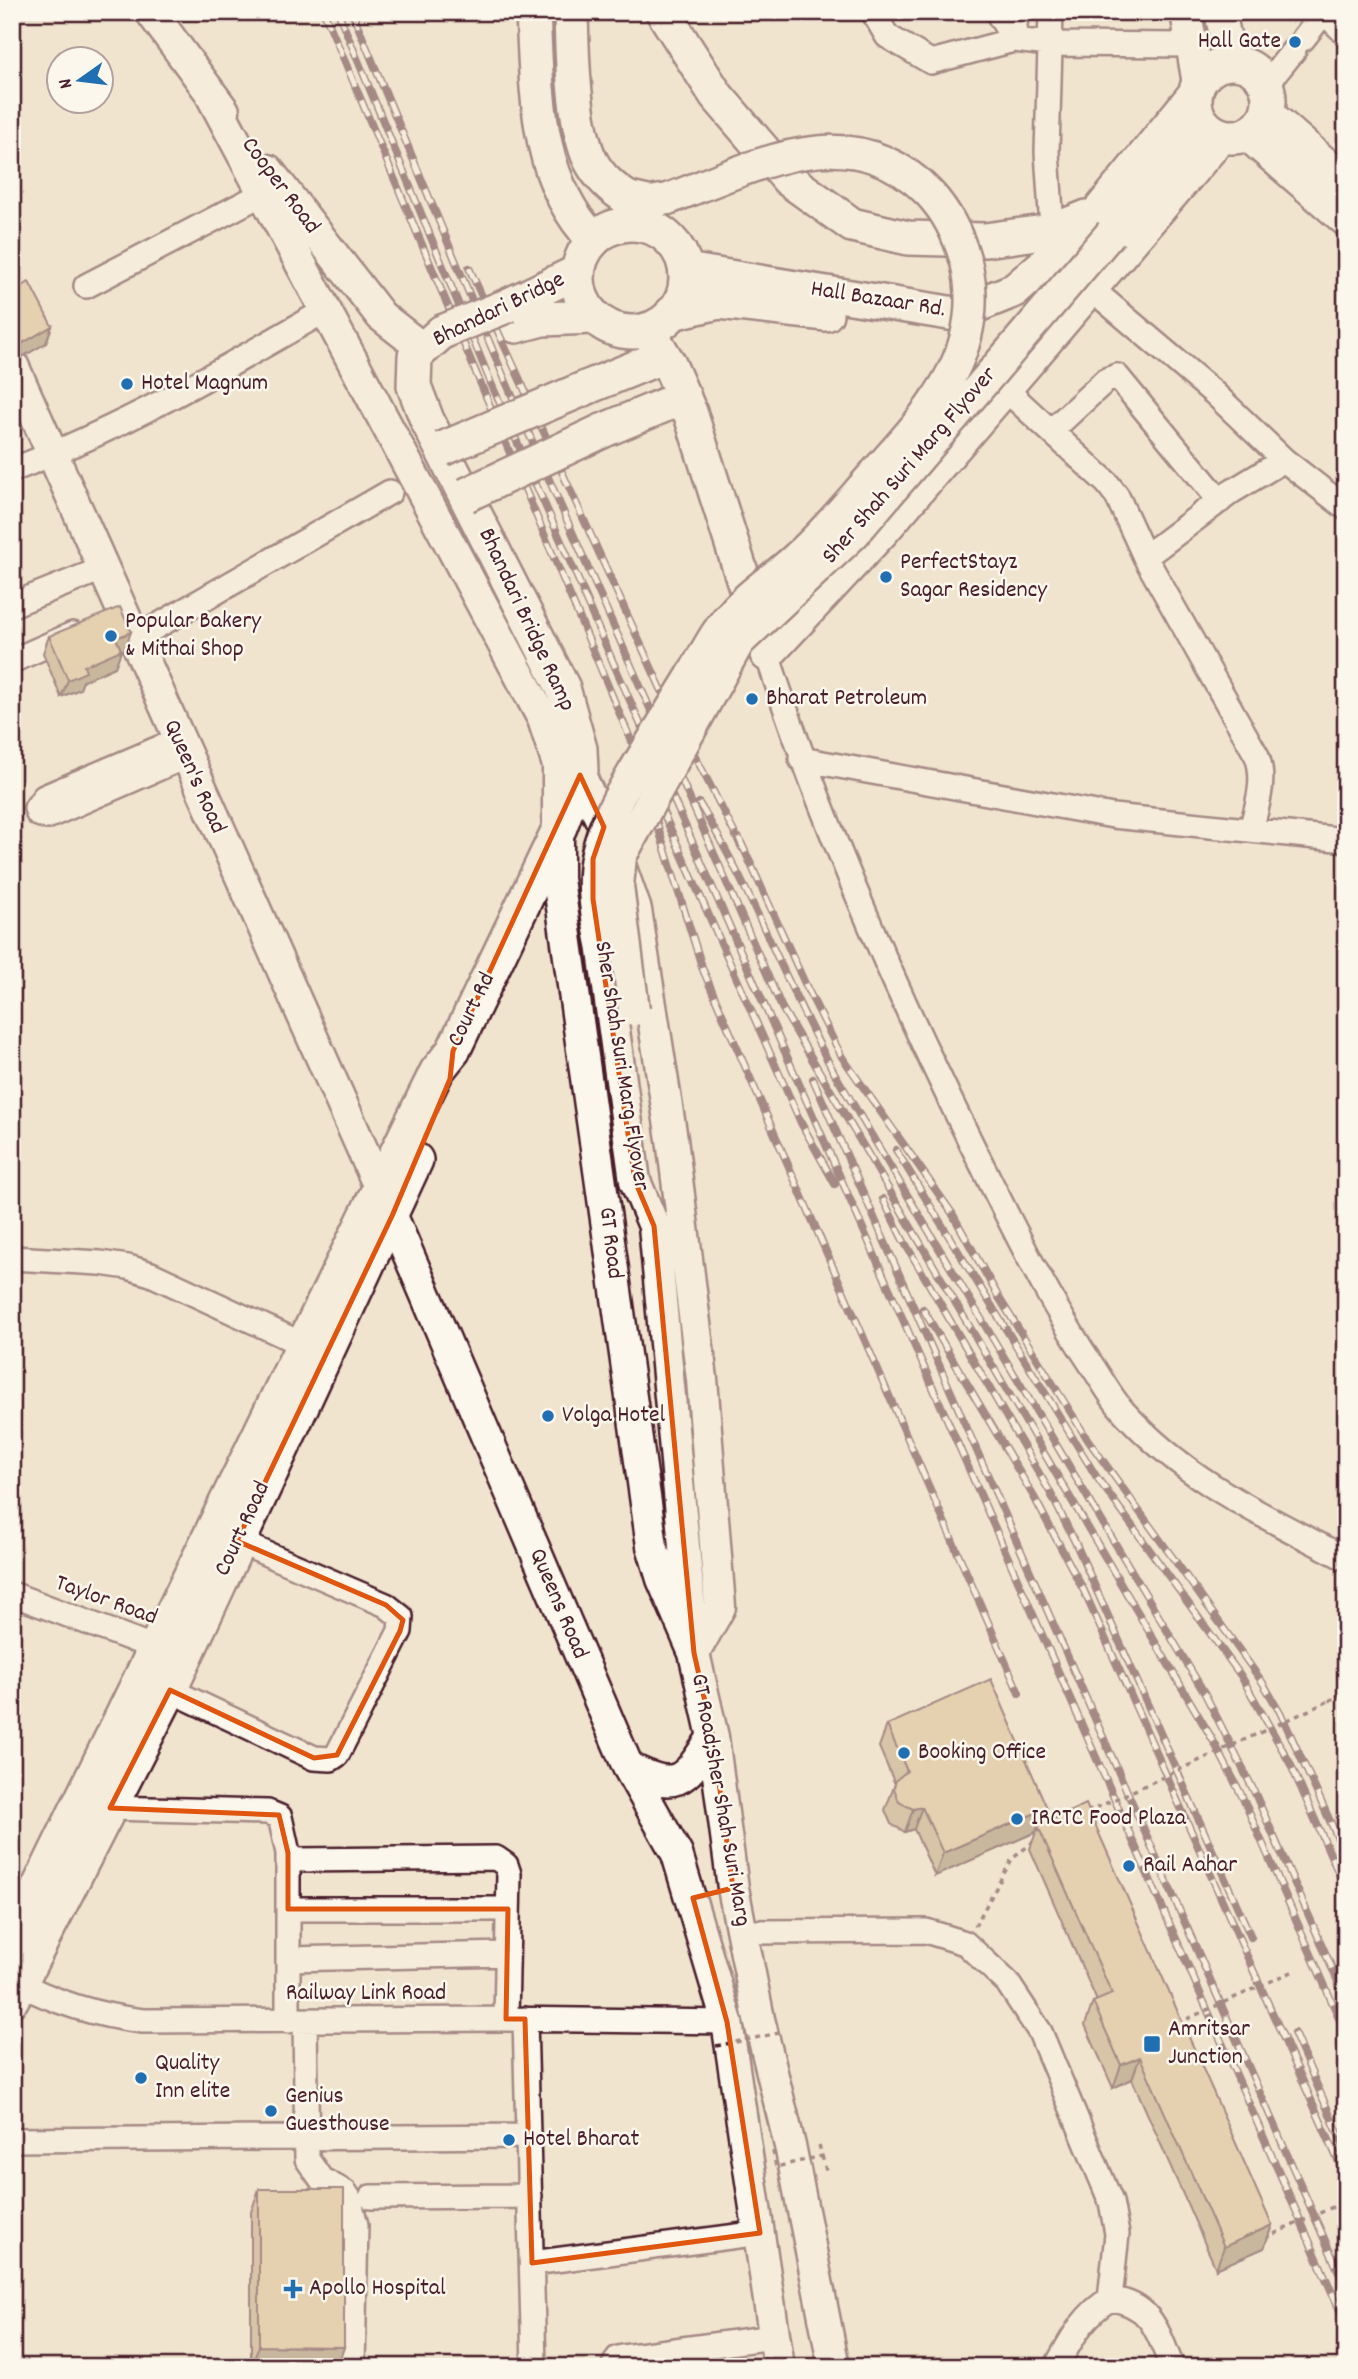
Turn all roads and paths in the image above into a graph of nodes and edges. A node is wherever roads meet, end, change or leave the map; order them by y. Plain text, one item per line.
1 (151, 12) edge
2 (533, 12) edge
3 (548, 12) edge
4 (571, 12) edge
5 (587, 12) edge
6 (663, 12) edge
7 (873, 12) edge
8 (997, 12) edge
9 (1016, 12) edge
10 (1051, 12) edge
11 (1186, 12) edge
12 (1220, 12) edge
13 (1324, 12) edge
14 (1346, 34) edge
15 (1014, 40) junction
16 (1049, 44) junction
17 (1191, 45) junction
18 (1231, 62) junction
19 (1196, 89) junction
20 (211, 95) junction
21 (1241, 119) junction
22 (1346, 183) edge
23 (264, 193) junction
24 (624, 196) junction
25 (565, 202) junction
26 (1346, 219) edge
27 (1105, 222) junction
28 (594, 240) junction
29 (1053, 243) junction
30 (686, 270) junction
31 (578, 272) junction
32 (86, 286) dead end
33 (1090, 288) junction
34 (326, 310) junction
35 (512, 315) junction
36 (593, 317) junction
37 (662, 333) junction
38 (438, 342) junction
39 (13, 366) edge
40 (995, 396) junction
41 (684, 397) junction
42 (427, 420) joint
43 (1051, 431) junction
44 (442, 449) junction
45 (52, 455) junction
46 (1284, 460) junction
47 (12, 470) edge
48 (390, 492) dead end
49 (466, 495) junction
50 (1220, 501) junction
51 (1346, 508) edge
52 (1145, 557) junction
53 (102, 569) junction
54 (12, 606) edge
55 (127, 627) junction
56 (766, 654) junction
57 (12, 661) edge
58 (181, 748) junction
59 (801, 759) junction
60 (580, 773) junction
61 (560, 827) junction
62 (1251, 830) junction
63 (1346, 840) edge
64 (385, 1203) junction
65 (654, 1226) junction
66 (12, 1258) edge
67 (304, 1345) junction
68 (237, 1541) junction
69 (1346, 1559) edge
70 (12, 1594) edge
71 (694, 1653) junction
72 (169, 1666) junction
73 (1346, 1691) edge
74 (713, 1737) junction
75 (628, 1767) junction
76 (110, 1808) junction
77 (1075, 1817) edge
78 (1040, 1836) edge
79 (288, 1853) junction
80 (733, 1888) junction
81 (693, 1898) junction
82 (288, 1909) junction
83 (508, 1909) junction
84 (743, 1932) junction
85 (12, 1942) edge
86 (965, 1943) junction
87 (507, 1954) junction
88 (288, 1959) junction
89 (1296, 1970) dead end
90 (15, 1988) edge
91 (515, 2019) junction
92 (296, 2021) junction
93 (1173, 2025) edge
94 (779, 2033) dead end
95 (721, 2034) junction
96 (528, 2136) junction
97 (306, 2137) junction
98 (12, 2140) edge
99 (818, 2141) dead end
100 (772, 2151) dead end
101 (822, 2156) junction
102 (827, 2174) dead end
103 (530, 2196) junction
104 (371, 2197) dead end
105 (1346, 2201) edge
106 (760, 2233) junction
107 (1261, 2240) edge
108 (532, 2263) junction
109 (1110, 2299) junction
110 (773, 2337) junction
111 (353, 2367) edge
112 (534, 2367) edge
113 (613, 2367) edge
114 (779, 2367) edge
115 (834, 2367) edge
116 (1056, 2367) edge
117 (1172, 2367) edge

1 - 20 main road, Cooper Road
2 - 25 highway
3 - 25 highway
4 - 24 highway
5 - 24 highway
6 - 29 highway
7 - 15 street
8 - 15 street
9 - 15 street
10 - 16 street
11 - 17 main road
12 - 18 main road
13 - 14 street
13 - 21 street
15 - 16 street
16 - 17 street
16 - 29 street
17 - 19 main road
18 - 19 highway, Hall Bazaar Rd.
18 - 21 highway
19 - 21 highway
19 - 27 highway, Hall Bazaar Rd.
20 - 23 main road, GT Road
20 - 38 main road, Cooper Road
21 - 22 highway
21 - 26 highway
21 - 27 main road, Sher Shah Suri Marg Flyover
21 - 33 highway
23 - 32 street
23 - 34 main road, GT Road
24 - 65 main road, Sher Shah Suri Marg Flyover, bridge
25 - 28 highway
27 - 29 highway, Hall Bazaar Rd.
27 - 65 main road, Sher Shah Suri Marg Flyover, bridge
28 - 30 highway
28 - 31 highway
29 - 30 highway, Hall Bazaar Rd.
29 - 33 street
30 - 37 highway
31 - 35 highway, Bhandari Bridge
31 - 36 highway
33 - 40 highway
33 - 46 street
34 - 45 street
34 - 61 main road, GT Road
35 - 36 highway, Bhandari Bridge
35 - 38 highway, Bhandari Bridge, bridge
36 - 37 highway
37 - 40 highway
37 - 41 highway
37 - 44 highway, bridge
38 - 42 highway, Bhandari Bridge
39 - 45 main road, Queen's Road
40 - 43 street
40 - 56 highway
41 - 49 highway, bridge
41 - 56 highway
42 - 44 highway, Bhandari Bridge Ramp
43 - 50 street
43 - 52 street
44 - 49 highway, Bhandari Bridge Ramp
45 - 47 street
45 - 53 main road, Queen's Road
46 - 50 street
46 - 51 street
48 - 55 street
49 - 60 highway, Bhandari Bridge Ramp
50 - 52 street
52 - 62 street
53 - 54 street
53 - 55 main road, Queen's Road
55 - 57 street
55 - 58 main road, Queen's Road
56 - 59 street
58 - 58 street
58 - 64 main road, Queen's Road
59 - 62 street
59 - 69 street
60 - 61 highway, Bhandari Bridge Ramp
60 - 71 main road
61 - 64 highway, Court Rd
61 - 71 main road, GT Road
62 - 63 street
64 - 67 highway, Court Road
64 - 68 highway, Court Road
64 - 75 main road, Queens Road
65 - 71 main road, GT Road;Sher Shah Suri Marg
66 - 67 street
67 - 72 highway, Court Road
68 - 72 highway, Court Road
68 - 72 street, Taylor Road
70 - 72 street, Taylor Road
71 - 74 main road, GT Road;Sher Shah Suri Marg
72 - 76 highway, Court Road
72 - 85 highway, Court Road
73 - 77 path, bridge
74 - 75 main road
74 - 80 main road, GT Road;Sher Shah Suri Marg
75 - 81 main road, Queens Road
76 - 79 street
76 - 90 highway, Court Road
78 - 86 path
79 - 82 street
79 - 83 street
80 - 81 main road
80 - 84 main road, GT Road;Sher Shah Suri Marg
81 - 95 main road, Queens Road
82 - 83 street
82 - 88 street
83 - 87 street
84 - 86 street
84 - 115 main road, GT Road;Sher Shah Suri Marg
86 - 109 street
87 - 88 street
87 - 91 street
88 - 92 street
89 - 93 path, bridge
90 - 92 street, Railway Link Road
91 - 92 street, Railway Link Road
91 - 95 street, Railway Link Road
91 - 96 street
92 - 97 street
94 - 95 path, bridge
95 - 106 main road
96 - 97 street
96 - 103 street
97 - 98 street
97 - 111 street
99 - 101 path, bridge
100 - 101 path, bridge
101 - 102 path
103 - 104 street
103 - 108 street
105 - 107 path, bridge
106 - 108 street
106 - 110 main road
108 - 112 street
109 - 116 street
109 - 117 street
110 - 113 street
110 - 114 main road

